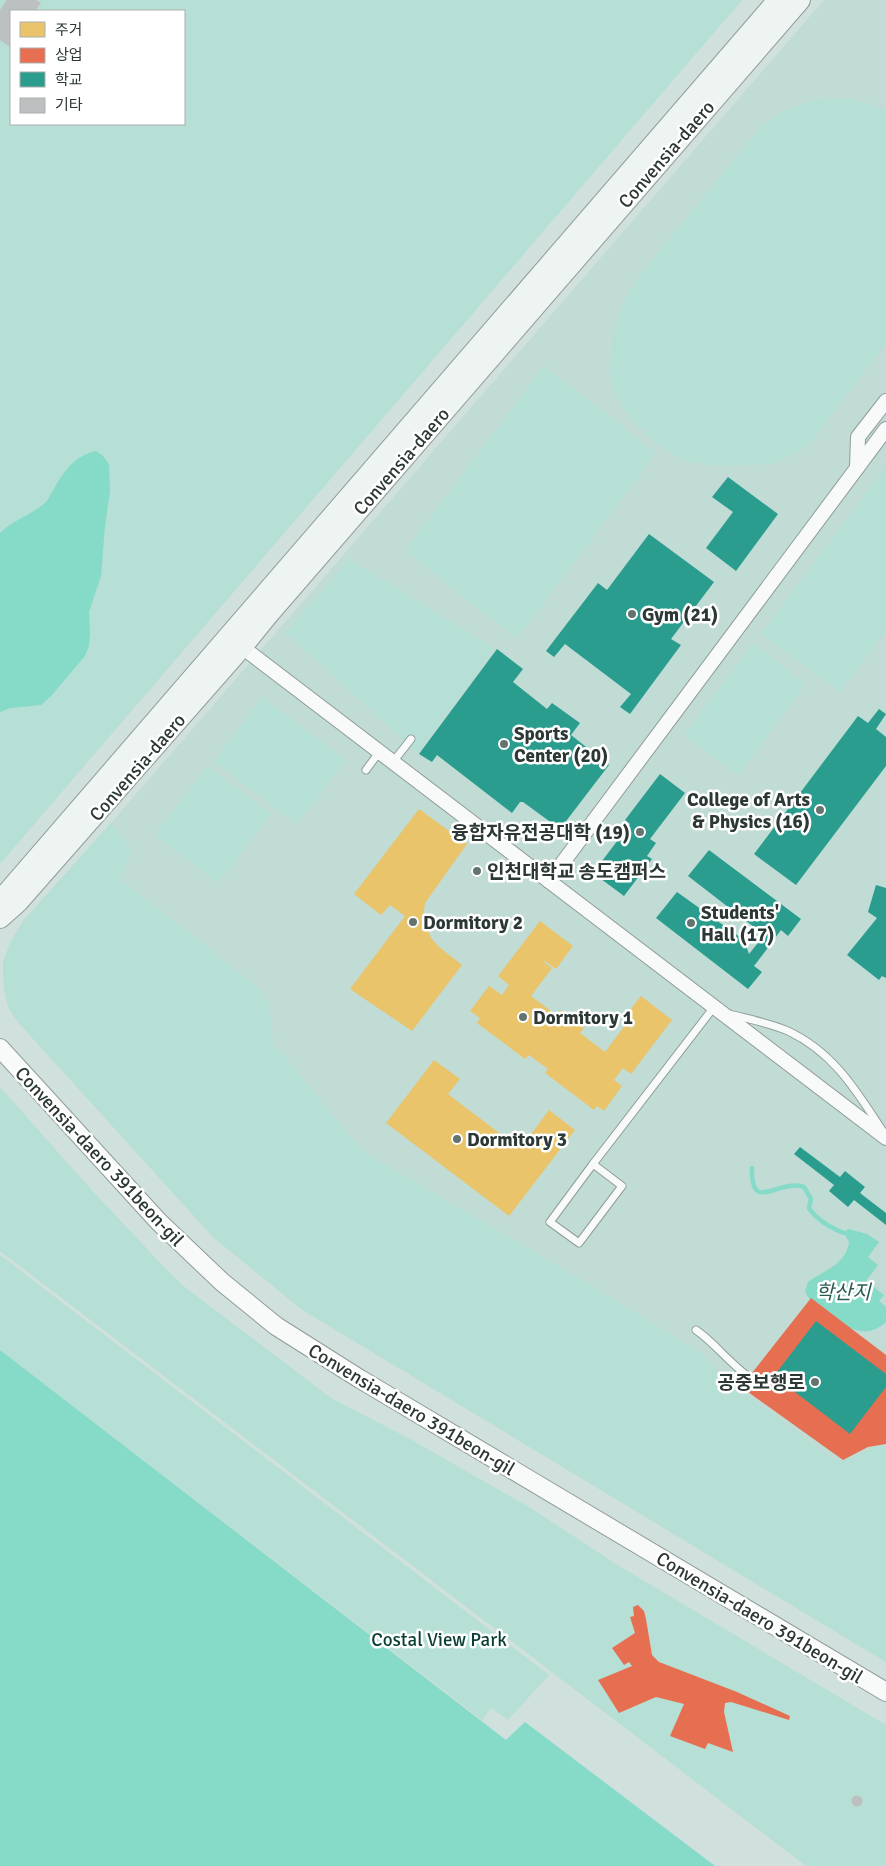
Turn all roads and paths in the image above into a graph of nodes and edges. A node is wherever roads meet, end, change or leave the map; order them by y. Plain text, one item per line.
1 (778, 0) edge
2 (800, 0) edge
3 (886, 401) edge
4 (886, 429) edge
5 (857, 468) junction
6 (242, 647) junction
7 (411, 739) dead end
8 (380, 751) junction
9 (393, 762) junction
10 (366, 770) dead end
11 (549, 881) junction
12 (0, 901) edge
13 (0, 918) edge
14 (716, 1009) junction
15 (0, 1048) edge
16 (886, 1137) edge
17 (593, 1164) junction
18 (696, 1330) dead end
19 (749, 1377) dead end
20 (886, 1692) edge

1 - 12 main road, Convensia-daero
2 - 6 main road, Convensia-daero
3 - 5 street
4 - 5 street
5 - 11 street
6 - 8 street
6 - 13 main road, Convensia-daero
7 - 9 lane
8 - 9 street
8 - 10 lane
9 - 11 street
11 - 14 street
14 - 16 street
14 - 16 lane
14 - 17 lane
15 - 20 street, Convensia-daero 391beon-gil
17 - 17 lane
18 - 19 lane

